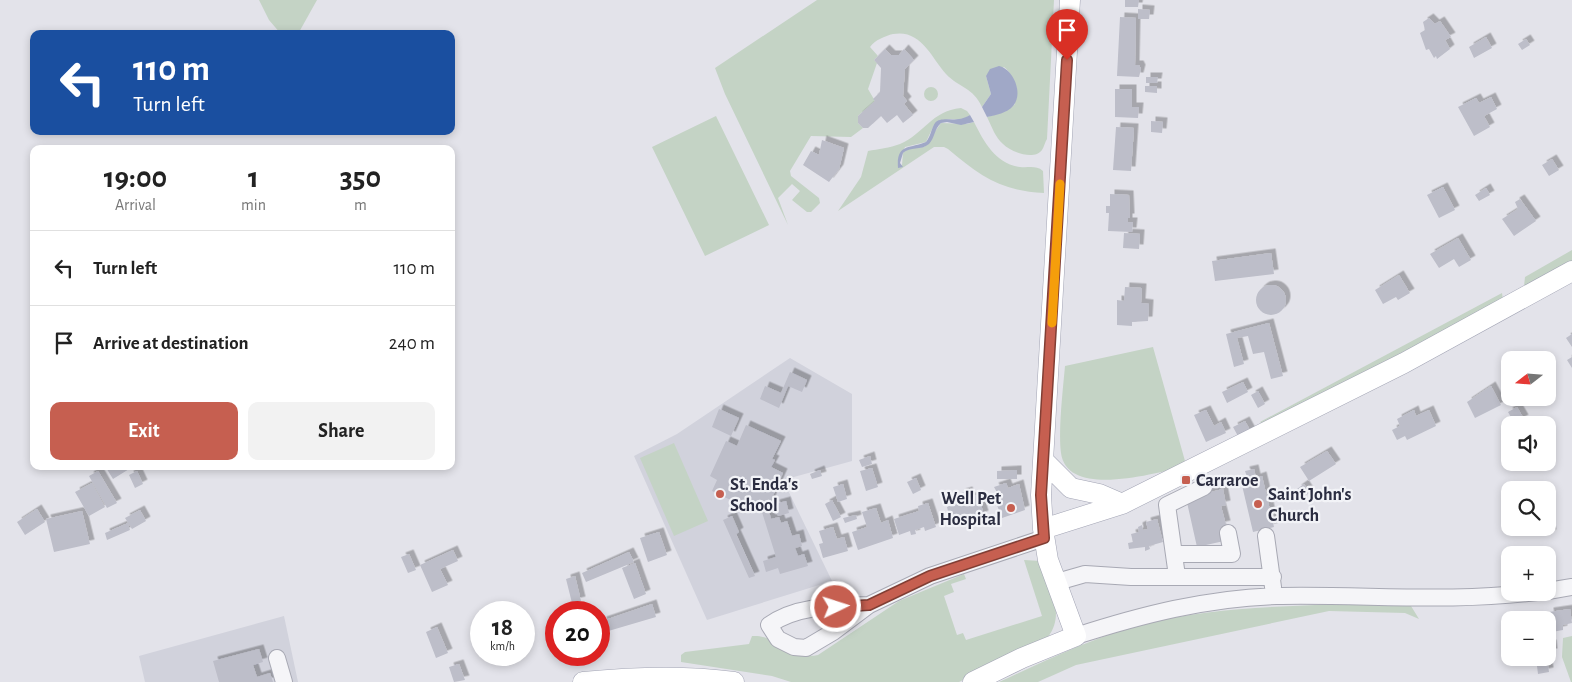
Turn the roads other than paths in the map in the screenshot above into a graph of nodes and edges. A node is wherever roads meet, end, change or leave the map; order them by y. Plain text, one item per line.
1 (1070, 0) edge
2 (1572, 271) edge
3 (1043, 460) junction
4 (1204, 487) dead end
5 (1122, 504) junction
6 (1043, 533) junction
7 (1228, 533) dead end
8 (1266, 536) dead end
9 (1174, 554) junction
10 (1177, 576) junction
11 (1273, 578) junction
12 (1057, 582) junction
13 (1572, 587) edge
14 (1556, 590) edge
15 (1501, 595) edge
16 (1274, 596) junction
17 (869, 605) junction
18 (1076, 636) junction
19 (277, 658) dead end
20 (672, 679) edge
21 (976, 681) edge
22 (284, 682) edge
23 (583, 682) edge
24 (734, 682) edge

1 - 3 main road
2 - 5 main road
3 - 5 main road
3 - 6 main road
4 - 9 street
5 - 6 main road
6 - 12 main road
6 - 17 street
7 - 9 street
8 - 11 street
9 - 10 street
10 - 11 street
10 - 12 street
11 - 16 street
12 - 18 main road
13 - 14 street
15 - 16 street
16 - 18 street
17 - 17 street
18 - 21 main road
19 - 22 street
20 - 23 main road
20 - 24 main road

